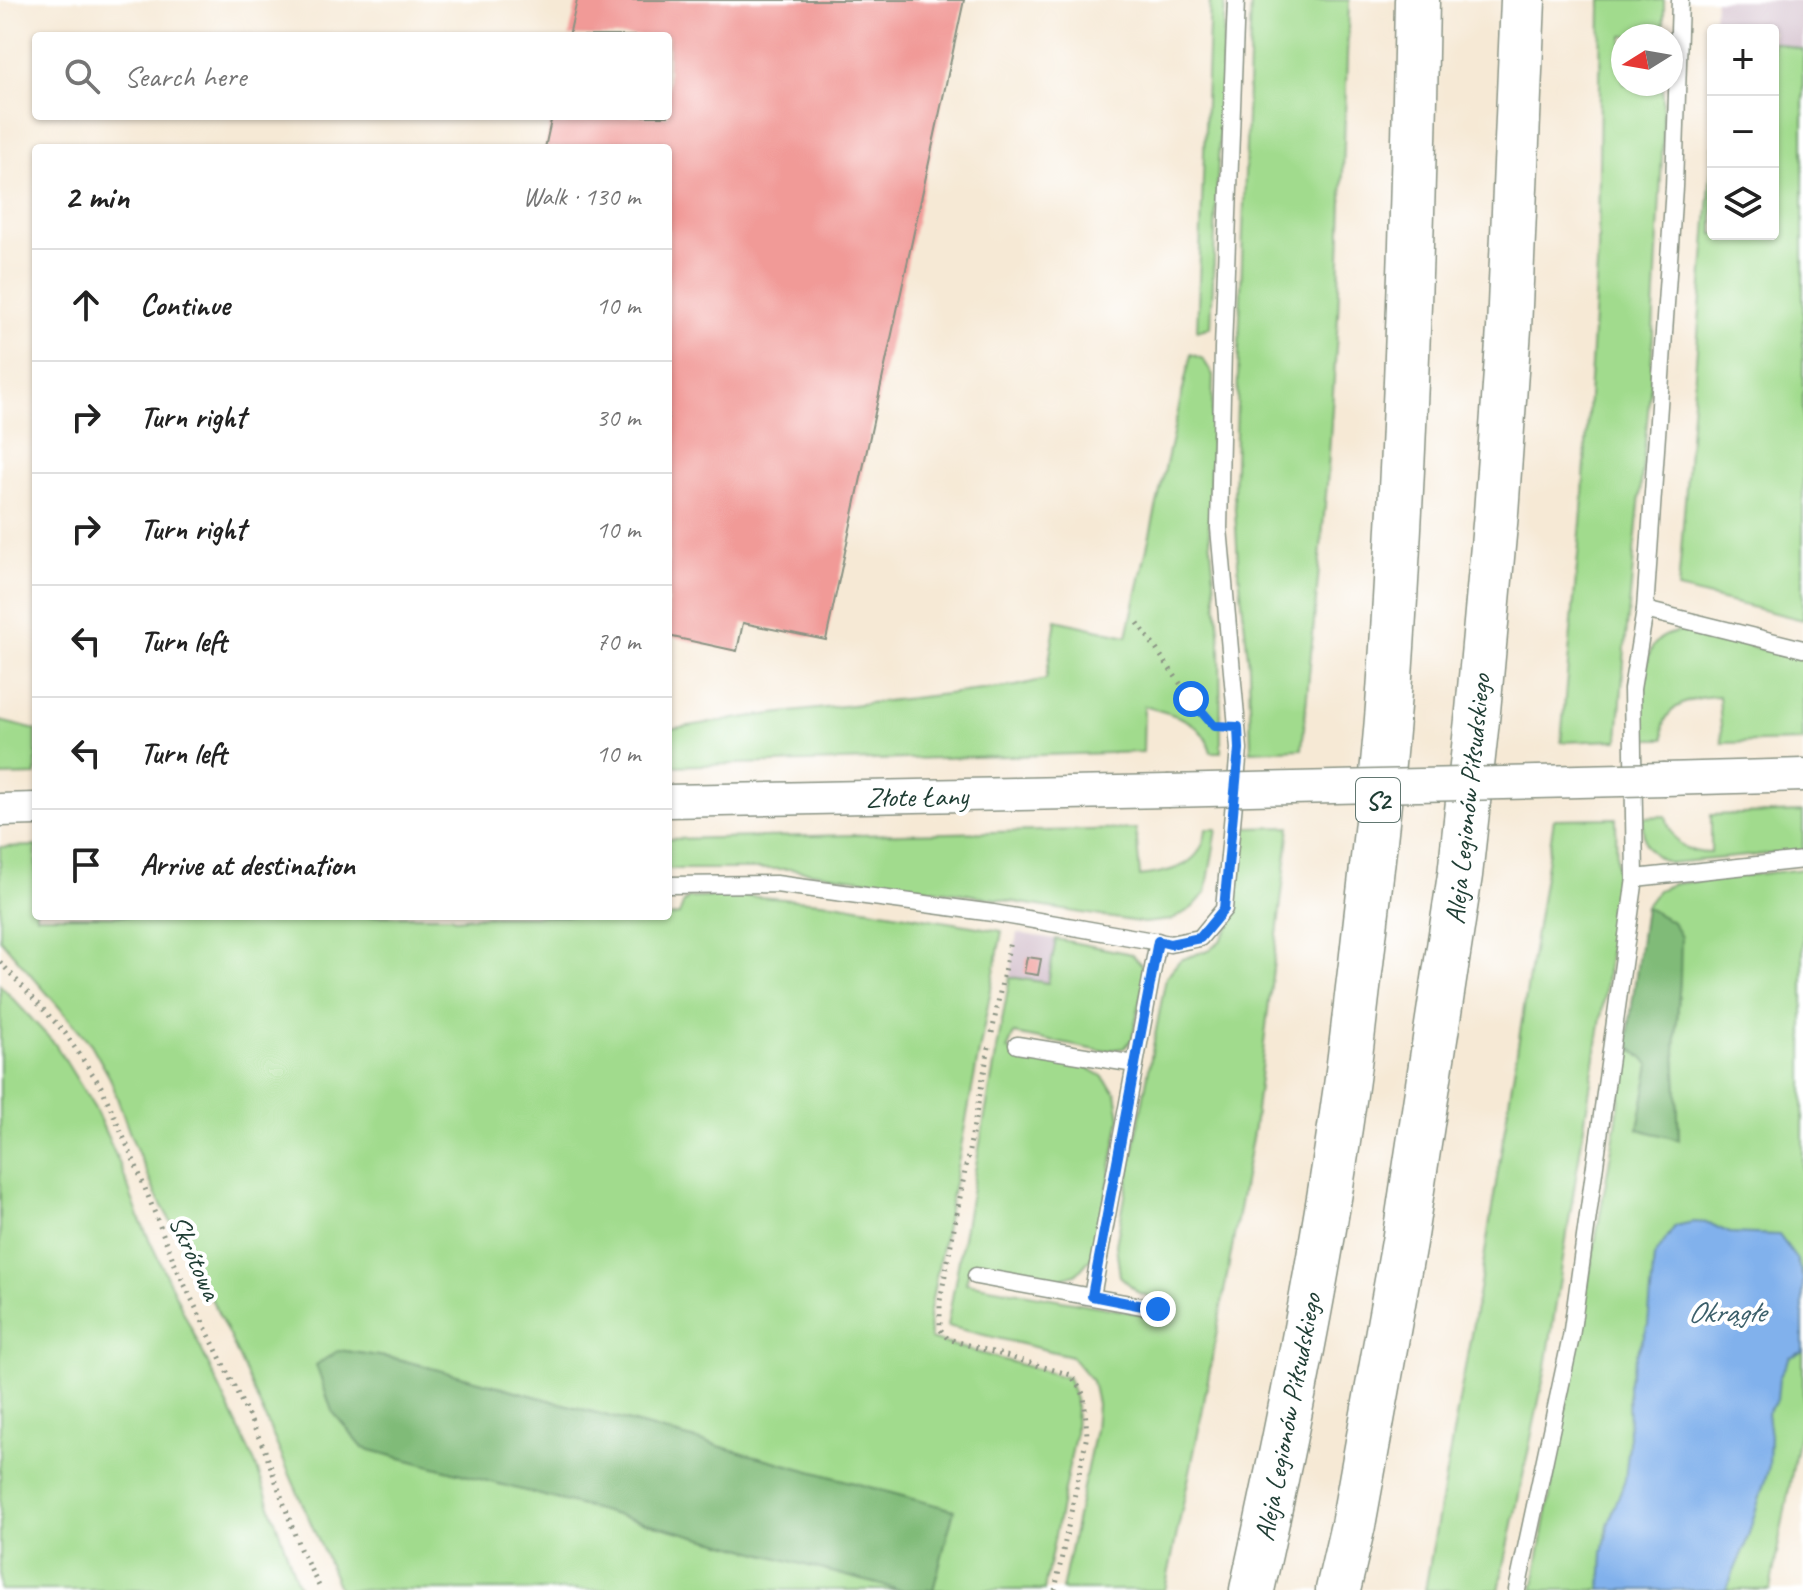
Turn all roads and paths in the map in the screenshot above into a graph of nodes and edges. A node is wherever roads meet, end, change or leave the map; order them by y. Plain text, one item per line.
1 (1236, 0) edge
2 (1417, 0) edge
3 (1523, 0) edge
4 (1680, 0) edge
5 (1645, 610) junction
6 (1138, 623) dead end
7 (1803, 649) edge
8 (1238, 727) junction
9 (1803, 775) edge
10 (672, 801) edge
11 (32, 809) edge
12 (0, 810) edge
13 (1803, 860) edge
14 (1635, 878) junction
15 (672, 885) edge
16 (1158, 941) junction
17 (0, 962) edge
18 (1017, 1045) dead end
19 (1135, 1064) junction
20 (976, 1276) dead end
21 (1092, 1296) junction
22 (1158, 1309) dead end
23 (321, 1590) edge
24 (1252, 1590) edge
25 (1338, 1590) edge
26 (1517, 1590) edge

1 - 8 lane
2 - 24 highway, Aleja Legionów Piłsudskiego / S2
3 - 25 highway, Aleja Legionów Piłsudskiego
4 - 5 lane
5 - 7 lane
5 - 14 lane
6 - 8 path
8 - 16 lane
9 - 10 street, Złote Łany, bridge
11 - 12 street
13 - 14 lane
14 - 26 lane
15 - 16 lane
16 - 19 lane
17 - 23 path, Skrótowa
18 - 19 lane
19 - 21 lane
20 - 21 lane
21 - 22 lane

